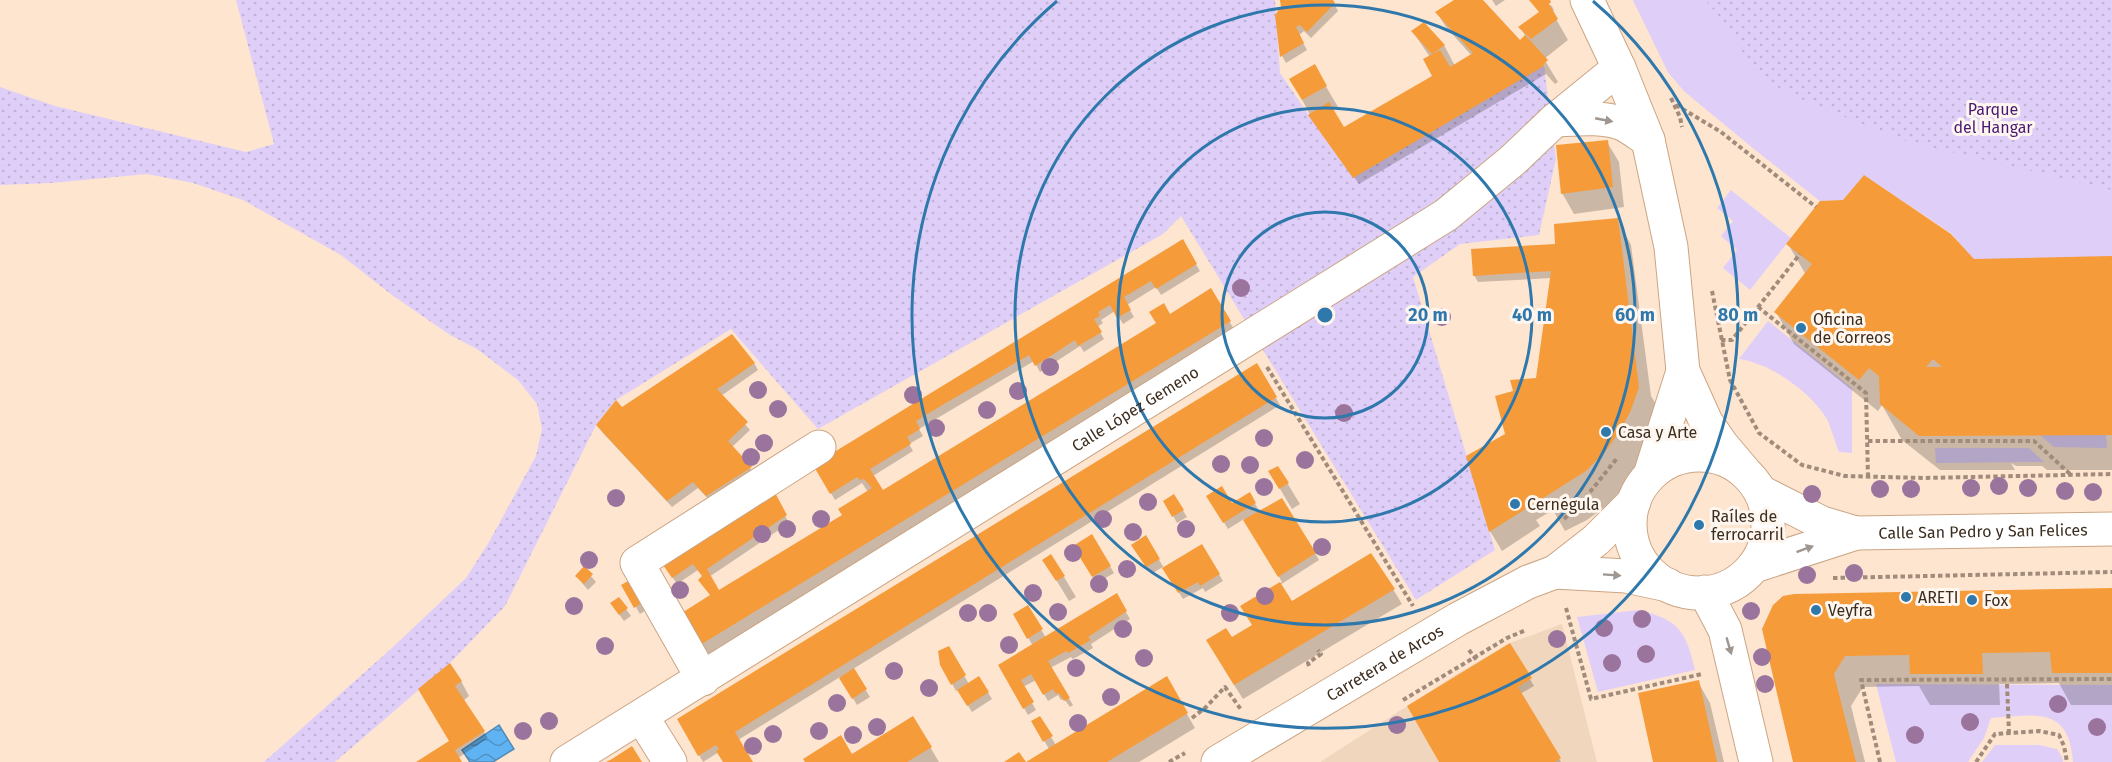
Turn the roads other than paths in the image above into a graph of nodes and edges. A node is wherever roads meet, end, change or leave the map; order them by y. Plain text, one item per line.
1 (1587, 0) edge
2 (1619, 68) junction
3 (1555, 120) junction
4 (1648, 140) junction
5 (1683, 371) junction
6 (819, 447) dead end
7 (1652, 472) junction
8 (1752, 481) junction
9 (1634, 502) junction
10 (2112, 529) edge
11 (1856, 533) junction
12 (1754, 566) junction
13 (1668, 585) junction
14 (1560, 587) junction
15 (1705, 592) junction
16 (703, 679) junction
17 (642, 717) junction
18 (1236, 757) edge
19 (567, 762) edge
20 (670, 762) edge
21 (1756, 762) edge

1 - 2 street
2 - 3 street, Calle López Gemeno
2 - 4 street
3 -> 4 street
3 - 16 street, Calle López Gemeno
4 - 5 street
5 - 7 street
5 - 8 street
6 - 16 street
7 - 8 street
7 - 9 street
8 - 11 street, Calle San Pedro y San Felices
8 - 12 street
9 - 13 street
9 - 14 street, Carretera de Arcos
10 - 11 street, Calle San Pedro y San Felices
12 -> 11 street, Calle San Pedro y San Felices
12 - 15 street
14 -> 13 street, Carretera de Arcos
13 - 15 street
14 - 18 street, Carretera de Arcos
15 -> 21 street
16 - 17 street, Calle López Gemeno
17 - 19 street, Calle López Gemeno
17 - 20 street

